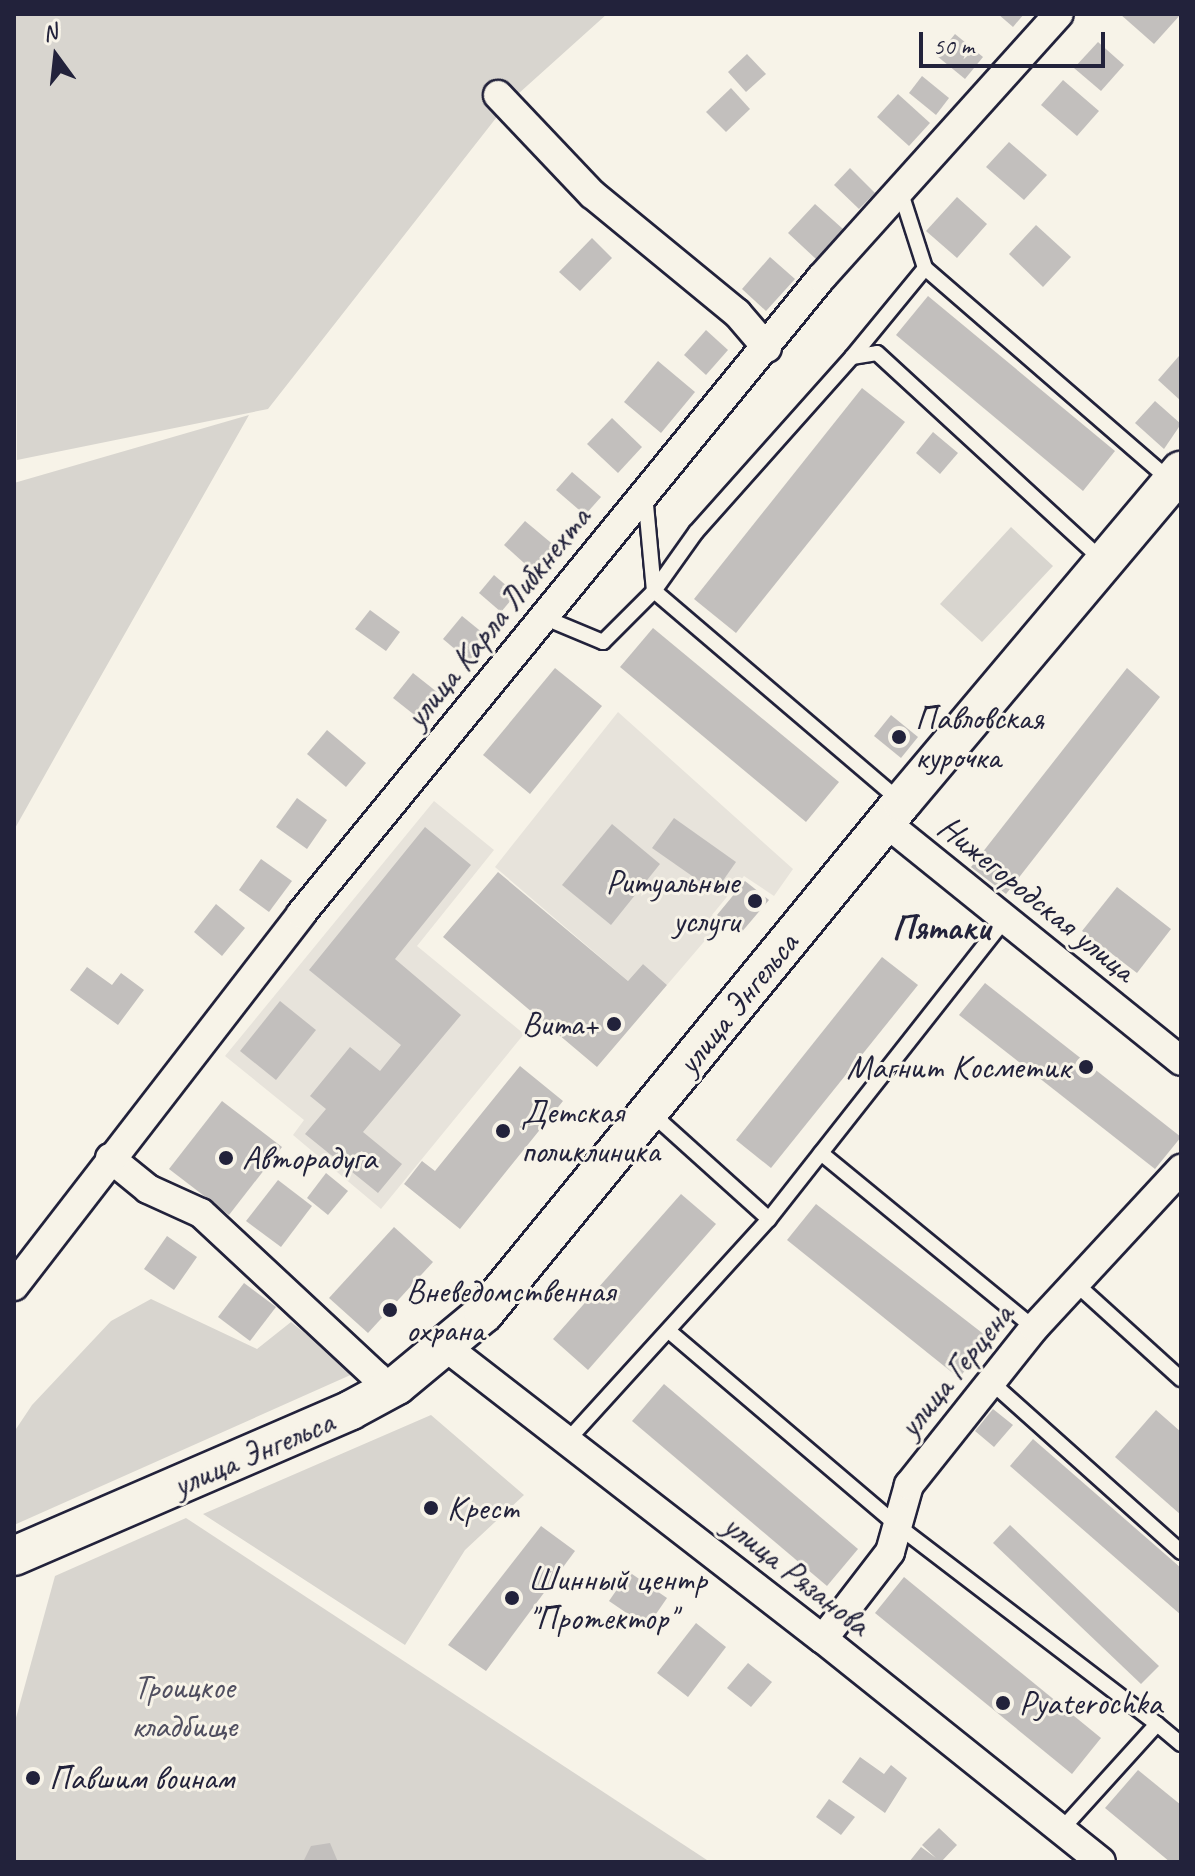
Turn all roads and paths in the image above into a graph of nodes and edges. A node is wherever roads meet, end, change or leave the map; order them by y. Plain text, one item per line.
1 (1059, 14) edge
2 (498, 95) dead end
3 (900, 190) junction
4 (925, 268) junction
5 (767, 348) junction
6 (852, 357) junction
7 (1177, 476) edge
8 (645, 494) junction
9 (1104, 562) junction
10 (654, 591) junction
11 (543, 617) junction
12 (894, 812) junction
13 (1005, 919) junction
14 (1181, 1061) edge
15 (649, 1111) junction
16 (821, 1153) junction
17 (110, 1158) junction
18 (1181, 1169) edge
19 (769, 1219) junction
20 (1075, 1283) junction
21 (14, 1286) edge
22 (1034, 1328) junction
23 (670, 1332) junction
24 (446, 1347) junction
25 (1181, 1379) edge
26 (991, 1382) junction
27 (385, 1392) junction
28 (567, 1441) junction
29 (898, 1526) junction
30 (1181, 1552) edge
31 (14, 1556) edge
32 (823, 1639) junction
33 (1157, 1724) junction
34 (1181, 1744) edge
35 (1061, 1830) junction
36 (1101, 1862) edge

1 - 3 street, улица Карла Либкнехта
2 - 5 street
3 - 4 lane
3 - 5 street, улица Карла Либкнехта
4 - 6 lane
4 - 7 lane
5 - 8 street, улица Карла Либкнехта
6 - 9 lane
6 - 10 lane
7 - 9 main road, улица Энгельса
8 - 10 lane
8 - 11 street, улица Карла Либкнехта
9 - 12 main road, улица Энгельса
10 - 11 lane
10 - 12 lane
11 - 17 street, улица Карла Либкнехта
12 - 13 street, Нижегородская улица
12 - 15 main road, улица Энгельса
13 - 14 street, Нижегородская улица
13 - 16 lane
15 - 19 lane
15 - 24 main road, улица Энгельса
16 - 19 lane
16 - 22 lane
17 - 21 street, улица Карла Либкнехта
17 - 27 street
18 - 20 street, улица Герцена
19 - 23 lane
20 - 22 street, улица Герцена
20 - 25 lane
22 - 26 street, улица Герцена
23 - 28 lane
23 - 29 lane
24 - 27 main road, улица Энгельса
24 - 28 street, улица Рязанова
26 - 29 street, улица Герцена
26 - 30 lane
27 - 31 main road, улица Энгельса
28 - 32 street, улица Рязанова
29 - 32 street, улица Герцена
29 - 33 lane
32 - 35 street, улица Рязанова
33 - 34 lane
33 - 35 lane
35 - 36 street, улица Рязанова

